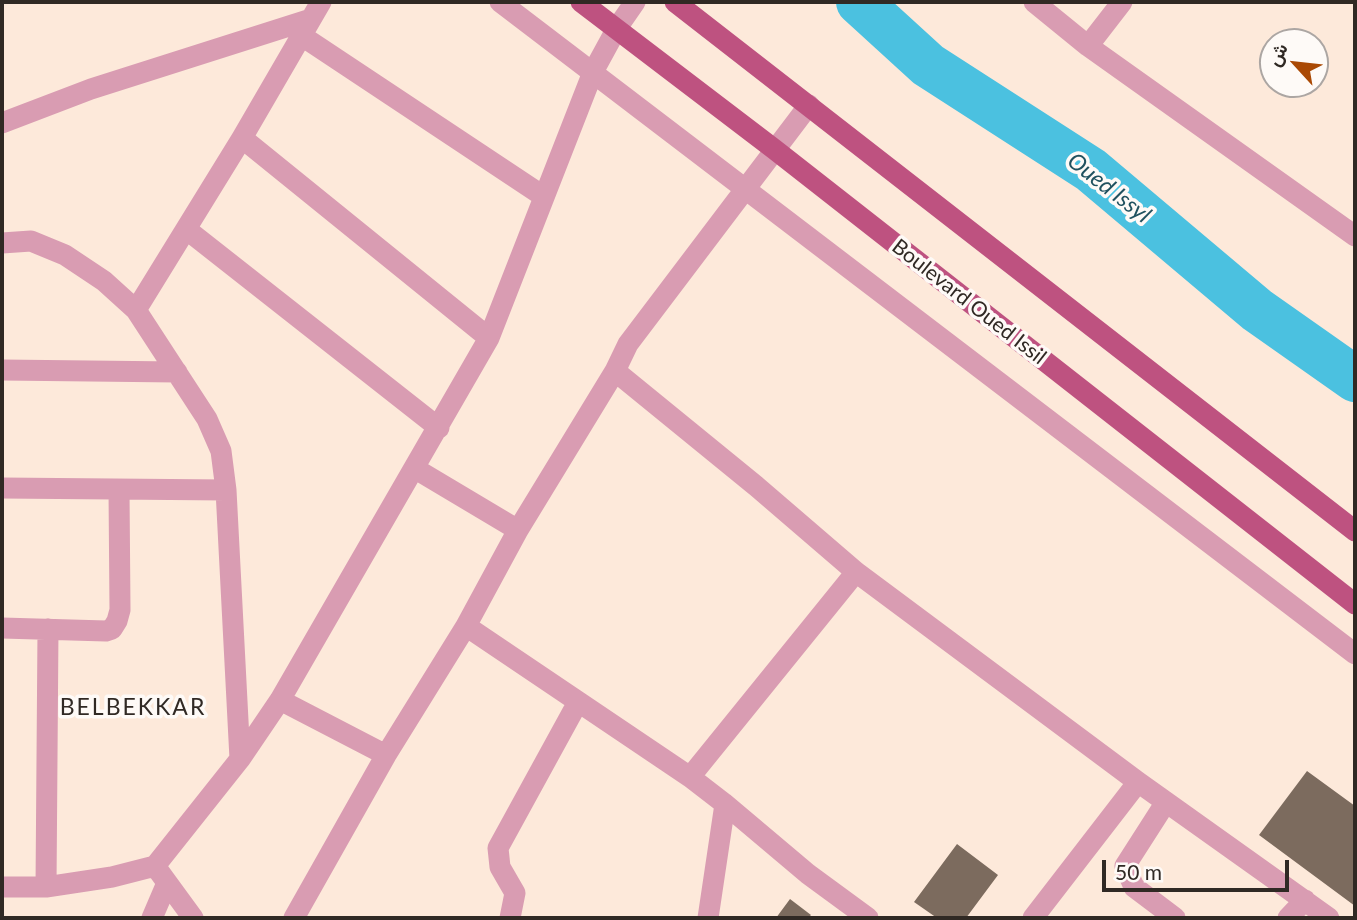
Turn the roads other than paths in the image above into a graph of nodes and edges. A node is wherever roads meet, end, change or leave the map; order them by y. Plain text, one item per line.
1 (500, 2) edge
2 (581, 2) edge
3 (635, 2) edge
4 (675, 2) edge
5 (1034, 2) edge
6 (1122, 2) edge
7 (311, 19) edge
8 (617, 28) junction
9 (1088, 46) junction
10 (593, 72) junction
11 (809, 105) junction
12 (2, 123) edge
13 (242, 138) junction
14 (774, 149) junction
15 (746, 189) junction
16 (543, 196) junction
17 (186, 229) junction
18 (1355, 236) edge
19 (2, 243) edge
20 (136, 310) junction
21 (489, 338) junction
22 (2, 370) edge
23 (615, 371) junction
24 (177, 372) junction
25 (439, 428) junction
26 (414, 468) junction
27 (2, 488) edge
28 (119, 490) junction
29 (226, 490) junction
30 (518, 530) junction
31 (1355, 531) edge
32 (856, 572) junction
33 (1355, 604) edge
34 (466, 626) junction
35 (2, 628) edge
36 (48, 629) junction
37 (1355, 654) edge
38 (280, 700) junction
39 (578, 702) junction
40 (386, 755) junction
41 (240, 759) junction
42 (690, 777) junction
43 (1138, 782) junction
44 (1166, 802) junction
45 (725, 804) junction
46 (161, 875) junction
47 (2, 887) edge
48 (46, 887) junction
49 (1305, 900) junction
50 (152, 918) edge
51 (193, 918) edge
52 (294, 918) edge
53 (510, 918) edge
54 (708, 918) edge
55 (867, 918) edge
56 (1033, 918) edge
57 (1175, 918) edge
58 (1288, 918) edge
59 (1329, 918) edge

1 - 10 street
2 - 8 main road, Boulevard Oued Issil
3 - 8 street
4 - 11 main road
5 - 9 street
6 - 9 street
7 - 12 street
7 - 13 street
7 - 16 street
8 - 10 street
8 - 14 main road, Boulevard Oued Issil
9 - 18 street
10 - 15 street
10 - 16 street
11 - 14 street
11 - 31 main road
13 - 17 street
13 - 21 street
14 - 15 street
14 - 33 main road, Boulevard Oued Issil
15 - 23 street
15 - 37 street
16 - 21 street
17 - 20 street
17 - 25 street
19 - 20 street
20 - 24 street
21 - 25 street
22 - 24 street
23 - 30 street
23 - 32 street
24 - 29 street
25 - 26 street
26 - 30 street
26 - 38 street
27 - 28 street
28 - 29 street
28 - 36 street
29 - 41 street
30 - 34 street
32 - 42 street
32 - 43 street
34 - 39 street
34 - 40 street
35 - 36 street
36 - 48 street
38 - 40 street
38 - 41 street
39 - 42 street
39 - 53 street
40 - 52 street
41 - 46 street
42 - 45 street
43 - 44 street
43 - 56 street
44 - 49 street
44 - 57 street
45 - 54 street
45 - 55 street
46 - 48 street
46 - 50 street
46 - 51 street
47 - 48 street
49 - 58 street
49 - 59 street

